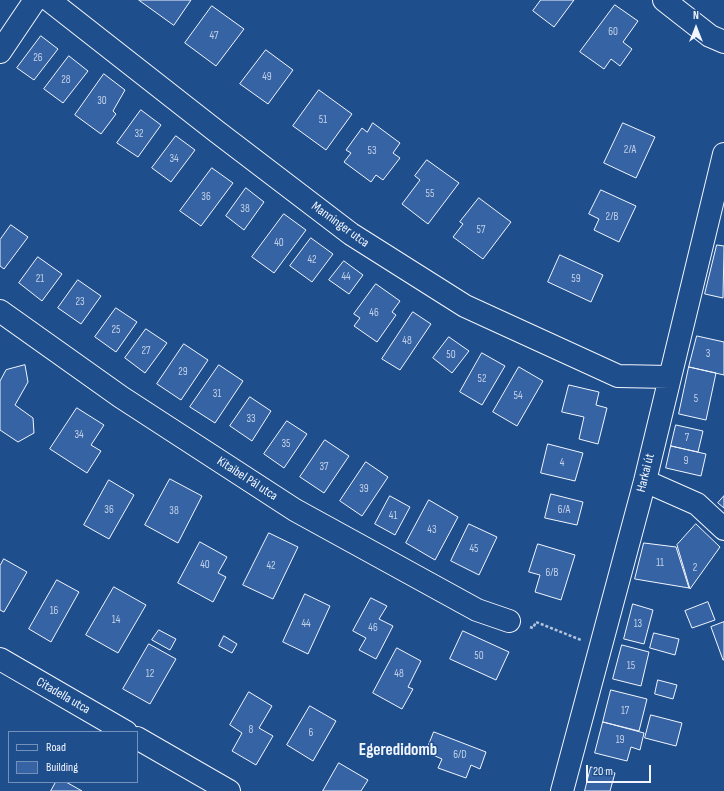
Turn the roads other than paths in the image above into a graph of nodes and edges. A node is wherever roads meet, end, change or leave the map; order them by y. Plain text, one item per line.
1 (35, 0) edge
2 (49, 0) edge
3 (664, 0) edge
4 (724, 42) edge
5 (0, 52) edge
6 (724, 154) edge
7 (718, 209) edge
8 (0, 311) edge
9 (669, 377) junction
10 (645, 481) junction
11 (724, 528) edge
12 (508, 621) dead end
13 (0, 660) edge
14 (124, 731) edge
15 (138, 739) edge
16 (229, 791) edge
17 (562, 791) edge

1 - 5 street
2 - 9 street, Manninger utca
3 - 4 street
6 - 7 street, Harkai út
7 - 9 street, Harkai út
8 - 12 street, Kitaibel Pál utca
9 - 10 street, Harkai út
10 - 11 street
10 - 17 street, Harkai út
13 - 14 street, Citadella utca
15 - 16 street

